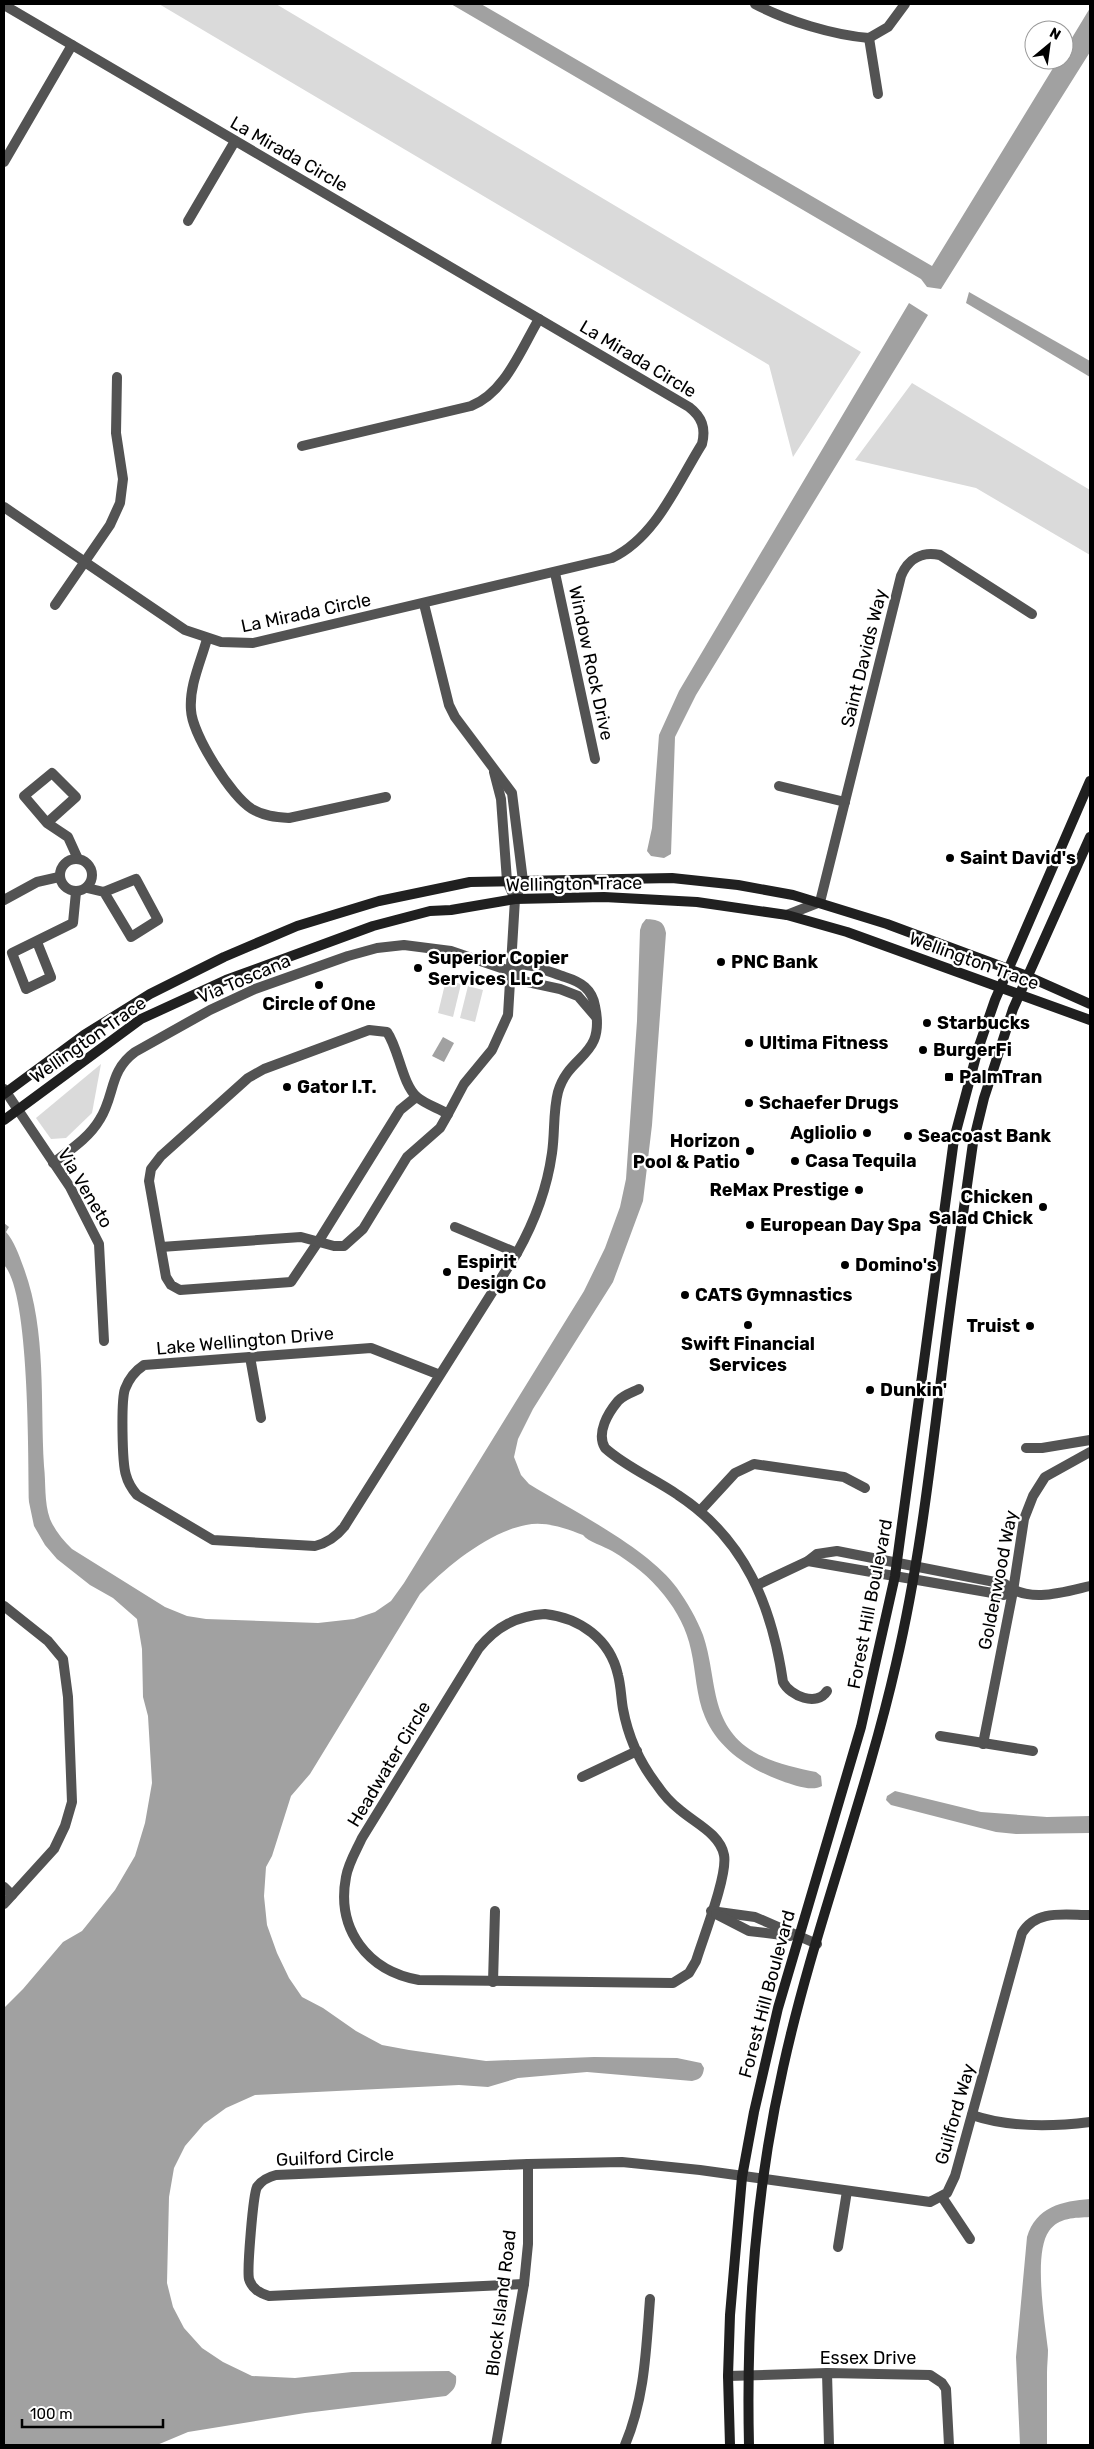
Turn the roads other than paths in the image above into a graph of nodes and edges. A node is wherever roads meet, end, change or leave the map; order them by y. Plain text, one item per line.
1 (756, 4) edge
2 (905, 4) edge
3 (4, 5) edge
4 (869, 38) junction
5 (72, 45) junction
6 (878, 94) dead end
7 (235, 141) junction
8 (4, 162) edge
9 (188, 221) dead end
10 (539, 319) junction
11 (117, 378) dead end
12 (302, 446) dead end
13 (4, 507) edge
14 (84, 562) junction
15 (555, 573) junction
16 (424, 604) junction
17 (55, 605) dead end
18 (1032, 614) dead end
19 (207, 639) junction
20 (595, 759) dead end
21 (492, 766) junction
22 (1090, 781) edge
23 (779, 786) dead end
24 (386, 796) dead end
25 (1086, 799) edge
26 (845, 802) junction
27 (47, 823) junction
28 (1090, 837) edge
29 (78, 859) junction
30 (60, 877) junction
31 (507, 881) junction
32 (523, 881) junction
33 (87, 888) junction
34 (76, 892) junction
35 (104, 892) junction
36 (515, 899) junction
37 (4, 900) edge
38 (820, 902) junction
39 (787, 914) junction
40 (38, 942) junction
41 (1008, 969) junction
42 (510, 971) junction
43 (1027, 976) junction
44 (1000, 989) junction
45 (1018, 996) junction
46 (1090, 1004) edge
47 (598, 1019) junction
48 (1090, 1020) edge
49 (4, 1092) edge
50 (416, 1097) junction
51 (18, 1110) junction
52 (448, 1114) junction
53 (4, 1120) edge
54 (52, 1163) junction
55 (455, 1227) dead end
56 (318, 1242) junction
57 (161, 1247) junction
58 (517, 1253) junction
59 (104, 1341) dead end
60 (250, 1357) junction
61 (440, 1375) junction
62 (639, 1389) dead end
63 (261, 1418) dead end
64 (1090, 1440) edge
65 (1026, 1448) dead end
66 (1090, 1452) edge
67 (865, 1488) dead end
68 (700, 1512) junction
69 (808, 1561) junction
70 (897, 1562) junction
71 (916, 1566) junction
72 (895, 1576) junction
73 (914, 1578) junction
74 (757, 1585) junction
75 (1090, 1586) edge
76 (1013, 1591) junction
77 (4, 1606) edge
78 (827, 1691) dead end
79 (940, 1736) dead end
80 (982, 1744) junction
81 (637, 1751) junction
82 (1033, 1751) dead end
83 (582, 1776) dead end
84 (4, 1887) edge
85 (12, 1895) junction
86 (4, 1904) edge
87 (495, 1911) dead end
88 (711, 1911) junction
89 (1090, 1915) edge
90 (798, 1937) junction
91 (817, 1944) junction
92 (494, 1982) junction
93 (972, 2115) junction
94 (1090, 2122) edge
95 (528, 2164) junction
96 (742, 2177) junction
97 (762, 2180) junction
98 (847, 2191) junction
99 (942, 2197) junction
100 (970, 2239) dead end
101 (838, 2247) dead end
102 (524, 2284) junction
103 (650, 2299) dead end
104 (826, 2373) junction
105 (728, 2376) junction
106 (748, 2376) junction
107 (496, 2445) edge
108 (625, 2445) edge
109 (730, 2445) edge
110 (750, 2445) edge
111 (829, 2445) edge
112 (949, 2445) edge

1 - 4 street
2 - 4 street
3 - 5 street, La Mirada Circle
4 - 6 street
5 - 7 street, La Mirada Circle
5 - 8 street
7 - 9 street
7 - 10 street, La Mirada Circle
10 - 12 street
10 - 15 street, La Mirada Circle
11 - 14 street
13 - 14 street, La Mirada Circle
14 - 17 street
14 - 19 street, La Mirada Circle
15 - 16 street, La Mirada Circle
15 - 20 street, Window Rock Drive
16 - 19 street, La Mirada Circle
16 - 21 street
18 - 26 street, Saint Davids Way
19 - 24 street
21 - 31 street
21 - 32 street
22 - 25 main road, Forest Hill Boulevard
23 - 26 street
25 - 41 main road, Forest Hill Boulevard
26 - 38 street, Saint Davids Way
27 - 27 street
27 - 29 street
28 - 43 main road, Forest Hill Boulevard
29 - 30 street
29 - 33 street
30 - 34 street
30 - 37 street
31 - 32 main road, Wellington Trace
31 - 36 street
31 - 49 main road, Wellington Trace
32 - 36 street
32 - 38 main road, Wellington Trace
33 - 34 street
33 - 35 street
34 - 40 street
35 - 35 street
36 - 39 main road, Wellington Trace
36 - 42 street
36 - 51 main road, Wellington Trace
38 - 39 street
38 - 41 main road, Wellington Trace
39 - 44 main road, Wellington Trace
40 - 40 street
41 - 43 main road, Wellington Trace
41 - 44 main road, Forest Hill Boulevard
42 - 47 street
42 - 47 street, Lake Wellington Drive
42 - 52 street
42 - 54 street, Via Toscana
43 - 45 main road, Forest Hill Boulevard
43 - 46 main road, Wellington Trace
44 - 45 main road, Wellington Trace
44 - 70 main road, Forest Hill Boulevard
45 - 48 main road, Wellington Trace
45 - 71 main road, Forest Hill Boulevard
47 - 58 street, Lake Wellington Drive
49 - 51 street, Via Veneto
50 - 52 street
50 - 56 street
50 - 57 street
51 - 53 main road, Wellington Trace
51 - 54 street, Via Veneto
52 - 56 street
54 - 59 street, Via Veneto
55 - 58 street
56 - 57 street
56 - 57 street
58 - 61 street, Lake Wellington Drive
60 - 61 street, Lake Wellington Drive
60 - 61 street, Lake Wellington Drive
60 - 63 street
62 - 68 street
64 - 65 street
66 - 76 street, Goldenwood Way
67 - 68 street
68 - 74 street
69 - 70 street
69 - 72 street
69 - 74 street
70 - 71 street
70 - 72 main road, Forest Hill Boulevard
71 - 73 main road, Forest Hill Boulevard
71 - 76 street
72 - 73 street
72 - 90 main road, Forest Hill Boulevard
73 - 76 street
73 - 91 main road, Forest Hill Boulevard
74 - 78 street
75 - 76 street
76 - 80 street, Goldenwood Way
77 - 85 street
79 - 80 street
80 - 82 street
81 - 83 street
81 - 88 street, Headwater Circle
81 - 92 street, Headwater Circle
84 - 85 street
85 - 86 street
87 - 92 street
88 - 90 street
88 - 90 street
88 - 92 street, Headwater Circle
89 - 93 street, Guilford Way
90 - 91 street
90 - 96 main road, Forest Hill Boulevard
91 - 97 main road, Forest Hill Boulevard
93 - 94 street
93 - 99 street, Guilford Way
95 - 96 street, Guilford Circle
95 - 102 street, Block Island Road
95 - 102 street, Guilford Circle
96 - 97 street, Guilford Circle
96 - 105 main road, Forest Hill Boulevard
97 - 98 street
97 - 106 main road, Forest Hill Boulevard
98 - 99 street
98 - 101 street
99 - 100 street
102 - 107 street, Block Island Road
103 - 108 street
104 - 106 street, Essex Drive
104 - 111 street
104 - 112 street, Essex Drive
105 - 106 street, Essex Drive
105 - 109 main road, Forest Hill Boulevard
106 - 110 main road, Forest Hill Boulevard

